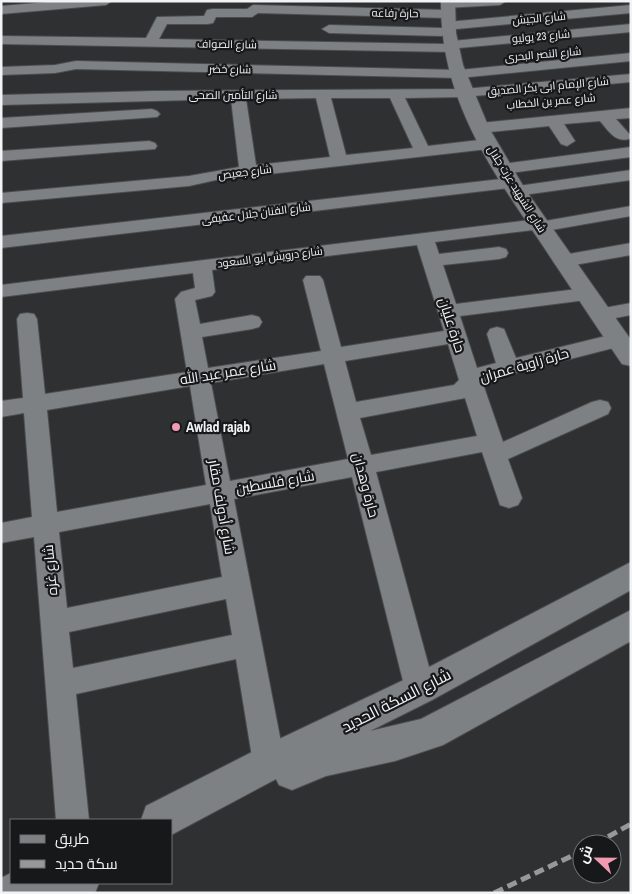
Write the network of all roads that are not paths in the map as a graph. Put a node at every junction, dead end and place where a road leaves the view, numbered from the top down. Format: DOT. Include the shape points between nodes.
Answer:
graph roads {
  1 [pos="500,1"];
  2 [pos="101,5"];
  3 [pos="332,6"];
  4 [pos="253,8"];
  5 [pos="24,9"];
  6 [pos="631,9"];
  7 [pos="1,10"];
  8 [pos="631,28"];
  9 [pos="329,29"];
  10 [pos="1,40"];
  11 [pos="151,42"];
  12 [pos="247,44"];
  13 [pos="328,46"];
  14 [pos="631,46"];
  15 [pos="457,51"];
  16 [pos="631,57"];
  17 [pos="1,71"];
  18 [pos="631,78"];
  19 [pos="238,94"];
  20 [pos="322,94"];
  21 [pos="396,94"];
  22 [pos="153,95"];
  23 [pos="1,100"];
  24 [pos="631,113"];
  25 [pos="604,116"];
  26 [pos="554,121"];
  27 [pos="151,122"];
  28 [pos="1,123"];
  29 [pos="63,127"];
  30 [pos="484,136"];
  31 [pos="623,136"];
  32 [pos="1,138"];
  33 [pos="567,141"];
  34 [pos="149,146"];
  35 [pos="60,152"];
  36 [pos="423,152"];
  37 [pos="631,152"];
  38 [pos="1,156"];
  39 [pos="339,161"];
  40 [pos="148,164"];
  41 [pos="248,172"];
  42 [pos="631,174"];
  43 [pos="510,181"];
  44 [pos="1,198"];
  45 [pos="631,211"];
  46 [pos="539,226"];
  47 [pos="424,238"];
  48 [pos="1,242"];
  49 [pos="631,249"];
  50 [pos="499,253"];
  51 [pos="431,261"];
  52 [pos="563,261"];
  53 [pos="202,265"];
  54 [pos="314,280"];
  55 [pos="1,291"];
  56 [pos="586,294"];
  57 [pos="631,309"];
  58 [pos="448,311"];
  59 [pos="600,315"];
  60 [pos="28,319"];
  61 [pos="252,322"];
  62 [pos="191,332"];
  63 [pos="497,334"];
  64 [pos="456,336"];
  65 [pos="618,340"];
  66 [pos="332,355"];
  67 [pos="631,358"];
  68 [pos="508,368"];
  69 [pos="199,377"];
  70 [pos="471,382"];
  71 [pos="35,403"];
  72 [pos="600,408"];
  73 [pos="1,409"];
  74 [pos="347,412"];
  75 [pos="493,449"];
  76 [pos="360,467"];
  77 [pos="220,492"];
  78 [pos="509,498"];
  79 [pos="46,525"];
  80 [pos="1,533"];
  81 [pos="631,575"];
  82 [pos="237,585"];
  83 [pos="55,623"];
  84 [pos="631,624"];
  85 [pos="248,644"];
  86 [pos="60,684"];
  87 [pos="420,689"];
  88 [pos="270,763"];
  89 [pos="72,819"];
  90 [pos="162,819"];
  91 [pos="172,834"];
  92 [pos="33,884"];
  93 [pos="77,884"];
  94 [pos="13,893"];
  95 [pos="59,893"];
  1 -- 15 [label="street"];
  2 -- 5 [label="street"];
  3 -- 4 [label="street, حارة رفاعه"];
  3 -- 9 [label="street"];
  3 -- 15 [label="street, حارة رفاعه"];
  4 -- 11 [label="street, حارة رفاعه" via="212,13 208,20 162,20"];
  4 -- 12 [label="street"];
  5 -- 7 [label="street"];
  6 -- 15 [label="street, شارع الجيش"];
  8 -- 15 [label="street, شارع 23 يوليو"];
  9 -- 13 [label="street"];
  9 -- 15 [label="street"];
  10 -- 11 [label="street, شارع الصواف" via="100,35"];
  11 -- 12 [label="street, شارع الصواف"];
  12 -- 13 [label="street, شارع الصواف"];
  13 -- 15 [label="street, شارع الصواف"];
  14 -- 15 [label="street, شارع النصر البحرى"];
  15 -- 16 [label="street"];
  15 -- 17 [label="street, شارع خضر" via="76,65"];
  15 -- 18 [label="street, شارع الإمام ابى بكر الصديق"];
  15 -- 21 [label="street, شارع التأمين الصحى"];
  15 -- 30 [label="street, شارع الشهيد عزت جلال"];
  19 -- 20 [label="street, شارع التأمين الصحى"];
  19 -- 22 [label="street, شارع التأمين الصحى"];
  19 -- 41 [label="street"];
  20 -- 21 [label="street, شارع التأمين الصحى"];
  20 -- 39 [label="street"];
  21 -- 36 [label="street"];
  22 -- 23 [label="street, شارع التأمين الصحى"];
  22 -- 27 [label="street"];
  24 -- 25 [label="street, شارع جعيص"];
  25 -- 26 [label="street, شارع جعيص"];
  25 -- 31 [label="street"];
  26 -- 30 [label="street, شارع جعيص"];
  26 -- 33 [label="street"];
  27 -- 29 [label="street"];
  27 -- 34 [label="street"];
  28 -- 29 [label="street"];
  29 -- 32 [label="street"];
  29 -- 35 [label="street"];
  30 -- 36 [label="street, شارع جعيص"];
  30 -- 43 [label="street, شارع الشهيد عزت جلال"];
  34 -- 35 [label="street"];
  34 -- 40 [label="street"];
  35 -- 38 [label="street"];
  36 -- 39 [label="street, شارع جعيص"];
  37 -- 43 [label="street"];
  39 -- 41 [label="street, شارع جعيص"];
  41 -- 44 [label="street, شارع جعيص" via="189,181"];
  42 -- 43 [label="street"];
  43 -- 46 [label="street, شارع الشهيد عزت جلال"];
  43 -- 48 [label="street, شارع الفنان جلال عفيفى"];
  45 -- 46 [label="street, شارع درويش ابو السعود"];
  46 -- 47 [label="street, شارع درويش ابو السعود"];
  46 -- 52 [label="street, شارع الشهيد عزت جلال"];
  47 -- 51 [label="street, حارة عليان"];
  47 -- 53 [label="street, شارع درويش ابو السعود"];
  49 -- 52 [label="street"];
  50 -- 51 [label="street"];
  51 -- 58 [label="street, حارة عليان"];
  52 -- 56 [label="street, شارع الشهيد عزت جلال"];
  53 -- 55 [label="street, شارع درويش ابو السعود"];
  53 -- 62 [label="street, شارع أدولف مقار" via="205,292 186,299"];
  54 -- 66 [label="street, حارة وهدان"];
  56 -- 58 [label="street"];
  56 -- 59 [label="street, شارع الشهيد عزت جلال"];
  57 -- 59 [label="street"];
  58 -- 64 [label="street, حارة عليان"];
  59 -- 65 [label="street, شارع الشهيد عزت جلال"];
  60 -- 71 [label="street, شارع غزه"];
  61 -- 62 [label="street"];
  62 -- 69 [label="street, شارع أدولف مقار"];
  63 -- 68 [label="street"];
  64 -- 66 [label="street, شارع عمر عبد الله"];
  64 -- 70 [label="street, حارة عليان"];
  65 -- 67 [label="street, شارع الشهيد عزت جلال"];
  65 -- 68 [label="street, حارة زاوية عمران"];
  66 -- 69 [label="street, شارع عمر عبد الله"];
  66 -- 74 [label="street, حارة وهدان"];
  68 -- 70 [label="street, حارة زاوية عمران" via="481,374"];
  69 -- 71 [label="street, شارع عمر عبد الله"];
  69 -- 77 [label="street, شارع أدولف مقار"];
  70 -- 74 [label="street, حارة زاوية عمران" via="461,391"];
  70 -- 75 [label="street, حارة عليان"];
  71 -- 73 [label="street, شارع عمر عبد الله"];
  71 -- 79 [label="street, شارع غزه"];
  72 -- 75 [label="street, شارع فلسطين"];
  74 -- 76 [label="street, حارة وهدان"];
  75 -- 76 [label="street, شارع فلسطين"];
  75 -- 78 [label="street, حارة عليان"];
  76 -- 77 [label="street, شارع فلسطين"];
  76 -- 87 [label="street, حارة وهدان"];
  77 -- 79 [label="street, شارع فلسطين"];
  77 -- 82 [label="street, شارع أدولف مقار"];
  79 -- 80 [label="street, شارع فلسطين"];
  79 -- 83 [label="street, شارع غزه"];
  81 -- 87 [label="street, شارع السكة الحديد"];
  82 -- 83 [label="street"];
  82 -- 85 [label="street, شارع أدولف مقار"];
  83 -- 86 [label="street, شارع غزه"];
  84 -- 91 [label="street" via="430,733 413,740 324,757"];
  85 -- 86 [label="street"];
  85 -- 88 [label="street, شارع أدولف مقار"];
  86 -- 89 [label="street, شارع غزه"];
  87 -- 88 [label="street, شارع السكة الحديد"];
  88 -- 90 [label="street, شارع السكة الحديد"];
  92 -- 94 [label="street"];
  93 -- 95 [label="street"];
}
